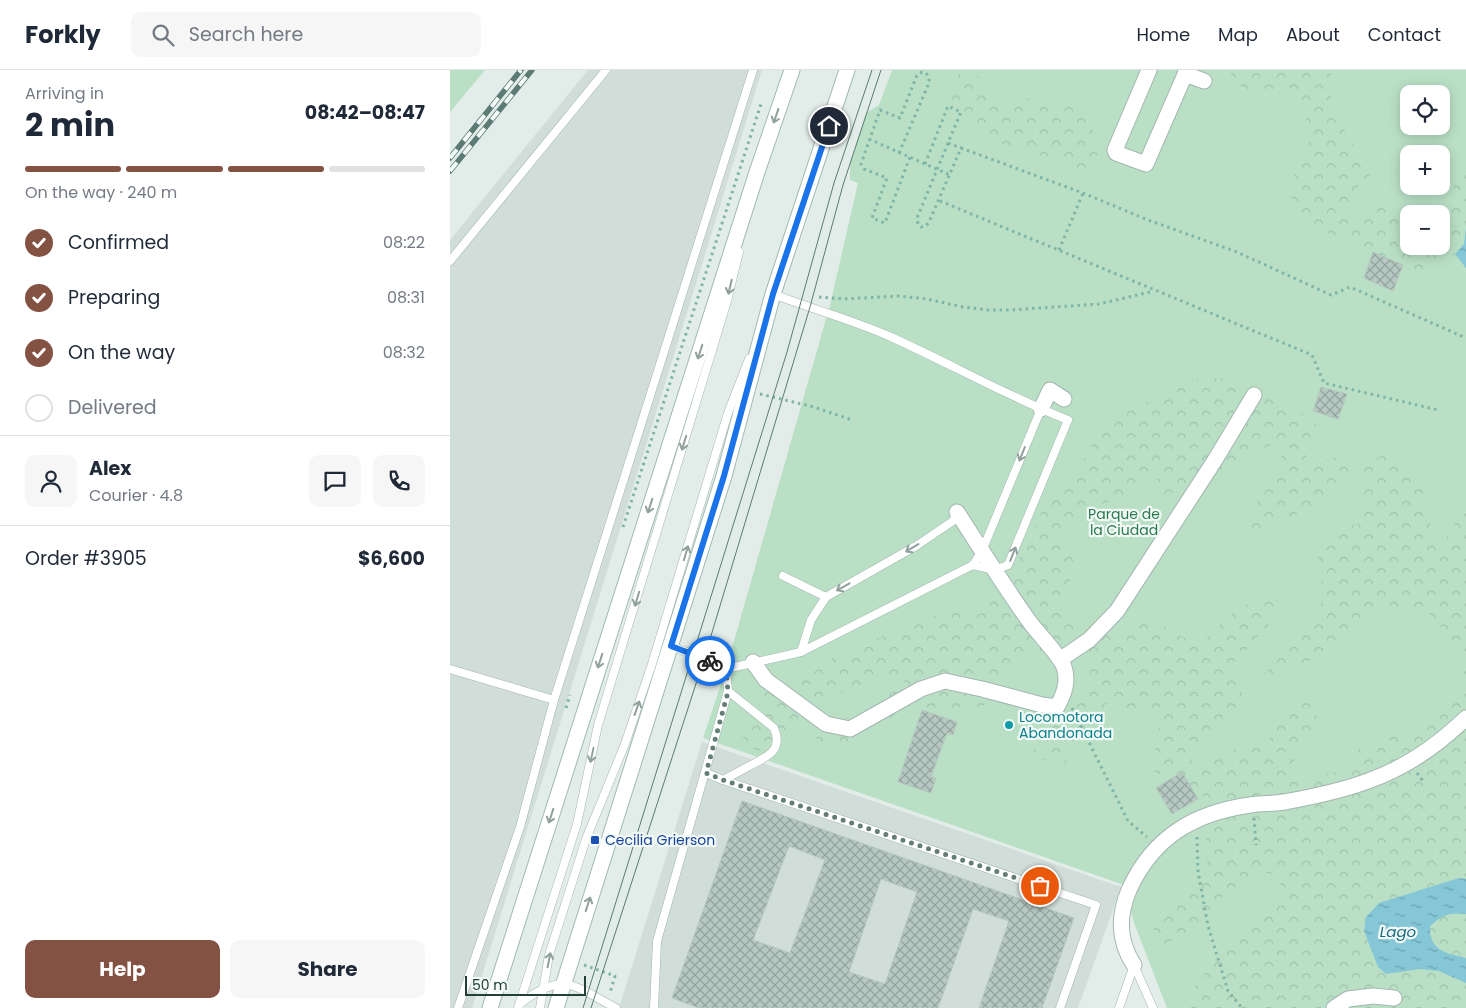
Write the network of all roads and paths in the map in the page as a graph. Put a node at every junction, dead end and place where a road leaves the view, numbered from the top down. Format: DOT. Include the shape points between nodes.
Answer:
graph roads {
  1 [pos="606,70"];
  2 [pos="753,70"];
  3 [pos="792,70"];
  4 [pos="847,70"];
  5 [pos="1149,70"];
  6 [pos="1186,72"];
  7 [pos="1204,80"];
  8 [pos="761,104"];
  9 [pos="869,139"];
  10 [pos="948,143"];
  11 [pos="962,148"];
  12 [pos="899,153"];
  13 [pos="910,157"];
  14 [pos="925,164"];
  15 [pos="937,169"];
  16 [pos="757,172"];
  17 [pos="950,175"];
  18 [pos="1084,193"];
  19 [pos="940,201"];
  20 [pos="1059,250"];
  21 [pos="450,261"];
  22 [pos="1156,290"];
  23 [pos="773,294"];
  24 [pos="788,300"];
  25 [pos="1466,338"];
  26 [pos="760,394"];
  27 [pos="1254,395"];
  28 [pos="1064,399"];
  29 [pos="1041,409"];
  30 [pos="1438,410"];
  31 [pos="852,420"];
  32 [pos="957,512"];
  33 [pos="620,534"];
  34 [pos="982,551"];
  35 [pos="973,566"];
  36 [pos="995,570"];
  37 [pos="782,576"];
  38 [pos="826,597"];
  39 [pos="671,646"];
  40 [pos="800,652"];
  41 [pos="1061,659"];
  42 [pos="753,662"];
  43 [pos="450,669"];
  44 [pos="726,669"];
  45 [pos="728,692"];
  46 [pos="1064,692"];
  47 [pos="570,693"];
  48 [pos="554,700"];
  49 [pos="564,712"];
  50 [pos="1466,718"];
  51 [pos="706,773"];
  52 [pos="723,780"];
  53 [pos="1252,805"];
  54 [pos="1196,819"];
  55 [pos="1256,845"];
  56 [pos="1158,846"];
  57 [pos="1134,965"];
  58 [pos="563,984"];
  59 [pos="544,987"];
  60 [pos="1394,998"];
  61 [pos="517,1007"];
  62 [pos="458,1008"];
  63 [pos="490,1008"];
  64 [pos="540,1008"];
  65 [pos="556,1008"];
  66 [pos="616,1008"];
  67 [pos="654,1008"];
  68 [pos="1060,1008"];
  69 [pos="1119,1008"];
  70 [pos="1154,1008"];
  71 [pos="1242,1008"];
  72 [pos="1334,1008"];
  1 -- 21 [label="lane"];
  2 -- 48 [label="lane"];
  3 -- 16 [label="main road, one-way"];
  4 -- 23 [label="main road"];
  5 -- 6 [label="main road" via="1115,150 1145,164"];
  6 -- 7 [label="main road"];
  8 -- 33 [label="path"];
  9 -- 12 [label="path"];
  9 -- 12 [label="path" via="880,110 900,118 917,75 926,73 929,83"];
  9 -- 13 [label="path" via="861,164 864,169 887,178 872,218 885,223"];
  10 -- 11 [label="path"];
  10 -- 14 [label="path" via="961,112 948,106"];
  10 -- 15 [label="path"];
  11 -- 17 [label="path"];
  11 -- 18 [label="path"];
  12 -- 13 [label="path"];
  13 -- 14 [label="path"];
  14 -- 15 [label="path"];
  15 -- 17 [label="path"];
  15 -- 19 [label="path" via="917,218 921,227 929,222"];
  16 -- 61 [label="lane, one-way" via="727,301 598,726 577,824"];
  16 -- 63 [label="main road, one-way"];
  17 -- 19 [label="path"];
  18 -- 20 [label="path"];
  18 -- 25 [label="path" via="1237,252 1331,295 1350,287"];
  19 -- 20 [label="path"];
  20 -- 22 [label="path"];
  22 -- 24 [label="path" via="1099,304 1010,310 963,307 900,296"];
  22 -- 30 [label="path" via="1312,355 1324,383"];
  23 -- 24 [label="lane"];
  23 -- 39 [label="main road" via="724,476"];
  59 -- 23 [label="lane, one-way" via="549,955 586,838 625,744 728,413"];
  24 -- 29 [label="lane" via="845,318 890,337"];
  26 -- 31 [label="path"];
  27 -- 41 [label="main road" via="1117,611 1089,640"];
  28 -- 29 [label="main road" via="1050,390"];
  29 -- 34 [label="lane, one-way"];
  36 -- 29 [label="lane, one-way" via="1008,565 1068,420"];
  32 -- 34 [label="main road"];
  32 -- 38 [label="lane, one-way" via="953,521 916,546"];
  34 -- 35 [label="lane"];
  34 -- 36 [label="main road"];
  35 -- 36 [label="lane"];
  35 -- 40 [label="lane"];
  36 -- 41 [label="main road" via="1030,623"];
  37 -- 38 [label="lane"];
  38 -- 40 [label="lane" via="811,620"];
  39 -- 44 [label="lane"];
  58 -- 39 [label="main road, one-way"];
  40 -- 42 [label="lane"];
  41 -- 46 [label="main road" via="1065,668"];
  42 -- 44 [label="lane"];
  42 -- 46 [label="main road" via="766,680 826,724 850,729 921,689 945,681 1057,707"];
  43 -- 48 [label="lane"];
  44 -- 45 [label="lane"];
  45 -- 51 [label="lane"];
  45 -- 52 [label="lane" via="774,728 777,736 770,756"];
  46 -- 56 [label="path" via="1128,821"];
  47 -- 49 [label="path"];
  48 -- 62 [label="lane" via="520,827"];
  50 -- 53 [label="main road" via="1420,756 1369,781 1318,796"];
  51 -- 52 [label="lane"];
  51 -- 67 [label="lane" via="657,941"];
  52 -- 68 [label="lane" via="1096,905"];
  53 -- 54 [label="main road"];
  53 -- 55 [label="path"];
  54 -- 56 [label="main road"];
  54 -- 71 [label="path" via="1198,871 1208,926 1228,992"];
  56 -- 57 [label="main road" via="1134,880 1122,912 1122,938"];
  57 -- 69 [label="lane"];
  57 -- 70 [label="lane"];
  58 -- 59 [label="lane"];
  58 -- 65 [label="main road"];
  58 -- 66 [label="lane" via="588,992"];
  59 -- 61 [label="lane"];
  59 -- 64 [label="lane"];
  60 -- 72 [label="main road" via="1373,996 1348,1000"];
}
